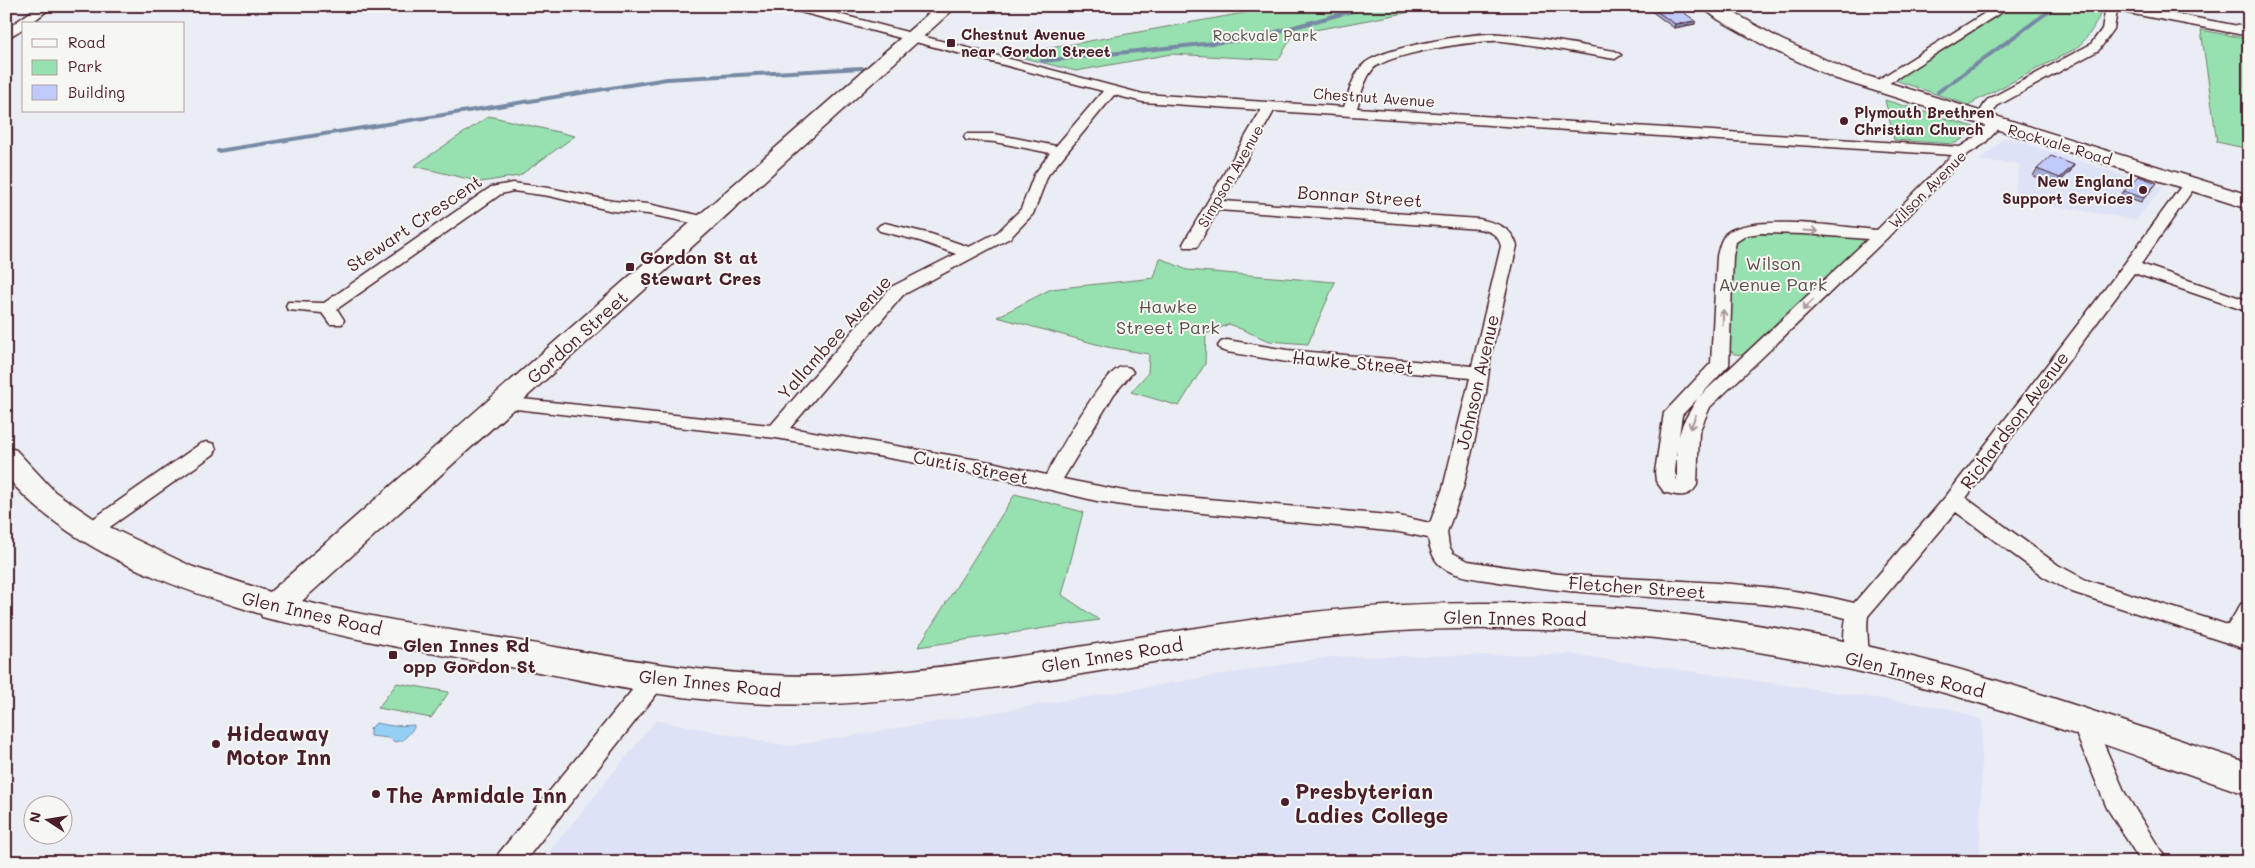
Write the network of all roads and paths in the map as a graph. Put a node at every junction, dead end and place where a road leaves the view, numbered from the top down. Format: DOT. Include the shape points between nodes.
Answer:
graph roads {
  1 [pos="47,6"];
  2 [pos="793,6"];
  3 [pos="948,6"];
  4 [pos="1709,6"];
  5 [pos="2005,6"];
  6 [pos="2112,6"];
  7 [pos="25,22"];
  8 [pos="22,24"];
  9 [pos="2249,32"];
  10 [pos="6,36"];
  11 [pos="914,38"];
  12 [pos="1615,55"];
  13 [pos="1875,86"];
  14 [pos="1111,90"];
  15 [pos="1269,107"];
  16 [pos="1349,112"];
  17 [pos="1988,122"];
  18 [pos="971,137"];
  19 [pos="1059,151"];
  20 [pos="1963,151"];
  21 [pos="2190,184"];
  22 [pos="2249,202"];
  23 [pos="1214,205"];
  24 [pos="706,221"];
  25 [pos="885,228"];
  26 [pos="1502,231"];
  27 [pos="1881,235"];
  28 [pos="1191,244"];
  29 [pos="970,253"];
  30 [pos="2131,266"];
  31 [pos="294,306"];
  32 [pos="2249,307"];
  33 [pos="1227,346"];
  34 [pos="1728,369"];
  35 [pos="1124,372"];
  36 [pos="1479,374"];
  37 [pos="1696,399"];
  38 [pos="503,403"];
  39 [pos="776,432"];
  40 [pos="1668,439"];
  41 [pos="1688,443"];
  42 [pos="207,449"];
  43 [pos="6,457"];
  44 [pos="1051,482"];
  45 [pos="1954,500"];
  46 [pos="90,531"];
  47 [pos="1437,532"];
  48 [pos="273,608"];
  49 [pos="2249,610"];
  50 [pos="1858,613"];
  51 [pos="2241,638"];
  52 [pos="1857,659"];
  53 [pos="655,679"];
  54 [pos="2084,724"];
  55 [pos="2249,779"];
  56 [pos="508,862"];
  57 [pos="2155,862"];
  1 -- 7 [label="street"];
  2 -- 11 [label="street, Chestnut Avenue"];
  3 -- 11 [label="main road, Gordon Street"];
  4 -- 13 [label="main road, Rockvale Road" via="1757,36 1808,61"];
  5 -- 13 [label="street"];
  6 -- 9 [label="street"];
  6 -- 17 [label="street, Wilson Avenue" via="2108,29 2095,47 1992,103"];
  8 -- 10 [label="street"];
  11 -- 14 [label="street, Chestnut Avenue"];
  11 -- 24 [label="main road, Gordon Street"];
  12 -- 16 [label="street" via="1500,37 1410,50 1385,56 1369,66 1358,84"];
  13 -- 17 [label="main road, Rockvale Road"];
  14 -- 15 [label="street, Chestnut Avenue" via="1143,98"];
  14 -- 19 [label="street, Yallambee Avenue"];
  15 -- 16 [label="street, Chestnut Avenue"];
  15 -- 23 [label="street, Simpson Avenue"];
  16 -- 20 [label="street, Chestnut Avenue"];
  17 -- 20 [label="street, Wilson Avenue" via="1979,141"];
  17 -- 21 [label="main road, Rockvale Road"];
  18 -- 19 [label="street" via="995,138"];
  19 -- 29 [label="street, Yallambee Avenue" via="1041,176 1028,211 1018,223 1004,235"];
  20 -- 27 [label="street, Wilson Avenue"];
  21 -- 22 [label="main road, Rockvale Road"];
  21 -- 30 [label="street, Richardson Avenue"];
  23 -- 26 [label="street, Bonnar Street" via="1479,224"];
  23 -- 28 [label="street, Simpson Avenue"];
  24 -- 31 [label="street, Stewart Crescent" via="549,192 513,187 496,190 331,314"];
  24 -- 38 [label="main road, Gordon Street"];
  25 -- 29 [label="street" via="925,236"];
  26 -- 36 [label="street, Johnson Avenue" via="1509,246"];
  27 -- 34 [label="street, Wilson Avenue, one-way"];
  34 -- 27 [label="street, Wilson Avenue, one-way" via="1725,256 1734,235 1762,228"];
  29 -- 39 [label="street, Yallambee Avenue" via="897,291"];
  30 -- 32 [label="street"];
  30 -- 45 [label="street, Richardson Avenue"];
  33 -- 36 [label="street, Hawke Street" via="1287,356"];
  34 -- 37 [label="street, Wilson Avenue"];
  35 -- 44 [label="street" via="1107,390"];
  36 -- 47 [label="street, Johnson Avenue" via="1455,479"];
  37 -- 40 [label="street, Wilson Avenue" via="1673,412"];
  37 -- 41 [label="street, Wilson Avenue, one-way"];
  38 -- 39 [label="street, Curtis Street"];
  38 -- 48 [label="main road, Gordon Street"];
  39 -- 44 [label="street, Curtis Street"];
  40 -- 41 [label="street"];
  40 -- 41 [label="street, Wilson Avenue" via="1666,481 1671,487 1687,485"];
  42 -- 46 [label="street"];
  43 -- 46 [label="main road, Glen Innes Road" via="46,501"];
  44 -- 47 [label="street, Curtis Street" via="1129,499 1399,524"];
  45 -- 50 [label="street, Richardson Avenue"];
  45 -- 51 [label="street" via="2051,571 2079,586"];
  46 -- 48 [label="main road, Glen Innes Road" via="164,569"];
  47 -- 50 [label="street, Fletcher Street" via="1439,546 1446,559 1479,571 1567,583 1759,595 1825,604"];
  48 -- 53 [label="main road, Glen Innes Road"];
  49 -- 51 [label="street"];
  50 -- 52 [label="street" via="1855,627"];
  52 -- 53 [label="main road, Glen Innes Road" via="1773,642 1643,624 1514,616 1428,616 1282,628 936,681 859,689 793,691"];
  52 -- 54 [label="main road, Glen Innes Road" via="1992,693"];
  53 -- 56 [label="street"];
  54 -- 55 [label="main road, Glen Innes Road"];
  54 -- 57 [label="street" via="2116,800"];
}
